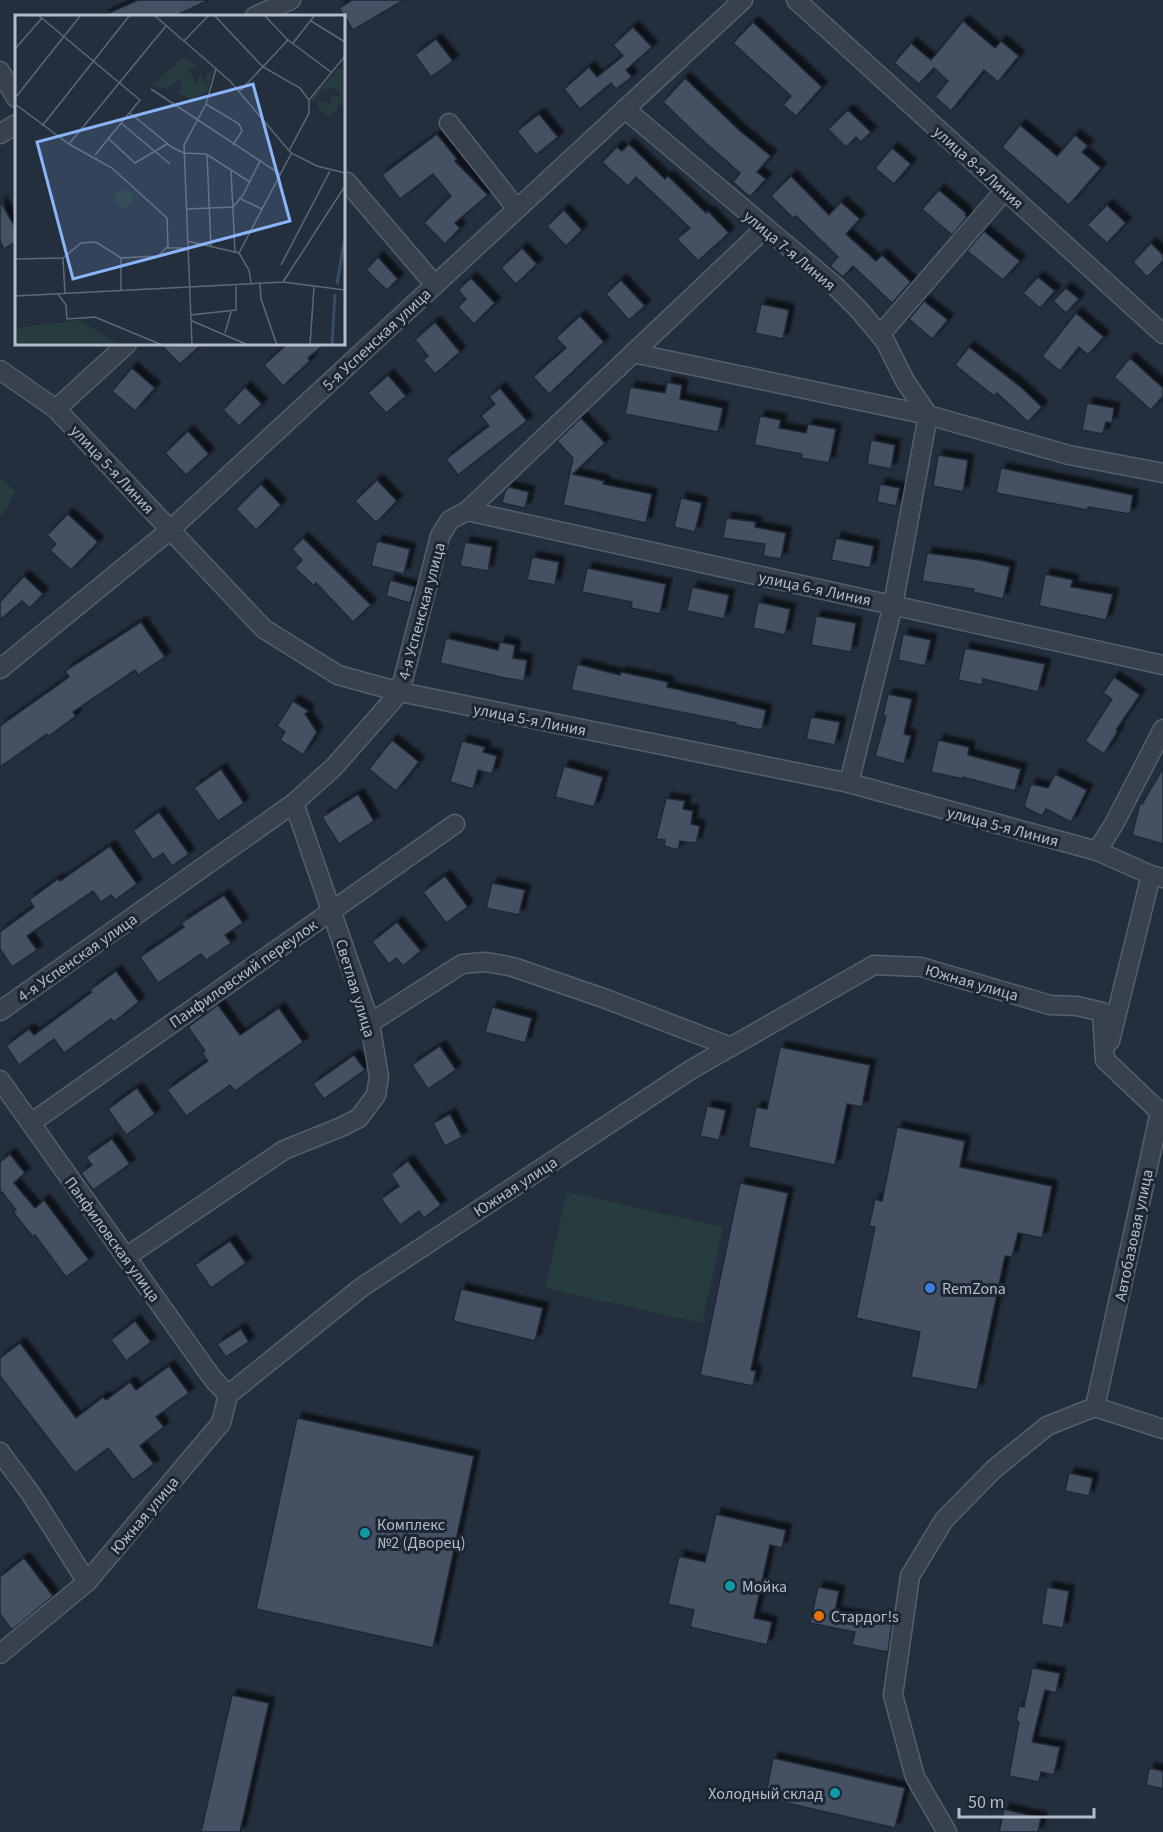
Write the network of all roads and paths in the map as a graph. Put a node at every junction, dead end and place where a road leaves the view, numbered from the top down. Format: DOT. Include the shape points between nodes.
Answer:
graph roads {
  1 [pos="291,0"];
  2 [pos="743,0"];
  3 [pos="796,0"];
  4 [pos="257,15"];
  5 [pos="0,71"];
  6 [pos="15,96"];
  7 [pos="625,110"];
  8 [pos="449,123"];
  9 [pos="15,125"];
  10 [pos="0,134"];
  11 [pos="345,183"];
  12 [pos="1005,190"];
  13 [pos="517,209"];
  14 [pos="765,228"];
  15 [pos="435,285"];
  16 [pos="880,334"];
  17 [pos="1163,334"];
  18 [pos="126,345"];
  19 [pos="633,353"];
  20 [pos="0,370"];
  21 [pos="56,410"];
  22 [pos="928,415"];
  23 [pos="1163,473"];
  24 [pos="467,511"];
  25 [pos="170,530"];
  26 [pos="893,605"];
  27 [pos="1163,665"];
  28 [pos="0,669"];
  29 [pos="400,692"];
  30 [pos="1163,729"];
  31 [pos="849,783"];
  32 [pos="294,803"];
  33 [pos="455,824"];
  34 [pos="1097,851"];
  35 [pos="1157,877"];
  36 [pos="332,910"];
  37 [pos="0,1011"];
  38 [pos="370,1023"];
  39 [pos="731,1047"];
  40 [pos="1105,1060"];
  41 [pos="0,1080"];
  42 [pos="31,1124"];
  43 [pos="126,1257"];
  44 [pos="228,1395"];
  45 [pos="1095,1407"];
  46 [pos="1163,1429"];
  47 [pos="0,1452"];
  48 [pos="87,1582"];
  49 [pos="0,1654"];
  50 [pos="948,1832"];
  1 -- 4 [label="street"];
  2 -- 7 [label="street, 5-я Успенская улица"];
  3 -- 12 [label="street, улица 8-я Линия"];
  5 -- 6 [label="street"];
  7 -- 13 [label="street, 5-я Успенская улица"];
  7 -- 14 [label="street, улица 7-я Линия"];
  8 -- 13 [label="street"];
  9 -- 10 [label="street"];
  11 -- 15 [label="street"];
  12 -- 16 [label="street"];
  12 -- 17 [label="street, улица 8-я Линия"];
  13 -- 15 [label="street, 5-я Успенская улица"];
  14 -- 16 [label="street, улица 7-я Линия" via="834,285"];
  14 -- 19 [label="street, 4-я Успенская улица"];
  15 -- 25 [label="street, 5-я Успенская улица"];
  16 -- 22 [label="street, улица 7-я Линия"];
  18 -- 21 [label="street"];
  19 -- 22 [label="street"];
  19 -- 24 [label="street, 4-я Успенская улица"];
  20 -- 21 [label="street, улица 5-я Линия"];
  21 -- 25 [label="street, улица 5-я Линия"];
  22 -- 23 [label="street" via="1069,455"];
  22 -- 26 [label="street"];
  24 -- 26 [label="street, улица 6-я Линия"];
  24 -- 29 [label="street, 4-я Успенская улица" via="450,520 440,536"];
  25 -- 28 [label="street, 5-я Успенская улица"];
  25 -- 29 [label="street, улица 5-я Линия" via="264,629 338,675"];
  26 -- 27 [label="street, улица 6-я Линия"];
  26 -- 31 [label="street"];
  29 -- 31 [label="street, улица 5-я Линия"];
  29 -- 32 [label="street, 4-я Успенская улица" via="334,767"];
  30 -- 34 [label="street"];
  31 -- 34 [label="street, улица 5-я Линия"];
  32 -- 36 [label="street, Светлая улица"];
  32 -- 37 [label="street, 4-я Успенская улица"];
  33 -- 36 [label="street, Панфиловский переулок"];
  34 -- 35 [label="street, улица 5-я Линия"];
  35 -- 40 [label="street"];
  36 -- 38 [label="street, Светлая улица"];
  36 -- 42 [label="street, Панфиловский переулок"];
  38 -- 39 [label="street" via="462,964 486,962 606,999"];
  38 -- 43 [label="street, Светлая улица" via="379,1077 376,1095 359,1118 284,1150"];
  39 -- 40 [label="street, Южная улица" via="874,965 921,967 1050,1005 1102,1012"];
  39 -- 44 [label="street, Южная улица" via="362,1287"];
  40 -- 45 [label="street, Автобазовая улица" via="1160,1112"];
  41 -- 42 [label="street, Панфиловская улица"];
  42 -- 43 [label="street, Панфиловская улица"];
  43 -- 44 [label="street, Панфиловская улица"];
  44 -- 48 [label="street, Южная улица" via="221,1423"];
  45 -- 46 [label="street"];
  45 -- 50 [label="street" via="1047,1426 993,1470 944,1520 910,1576 893,1695 915,1777"];
  47 -- 48 [label="street"];
  48 -- 49 [label="street, Южная улица"];
}
